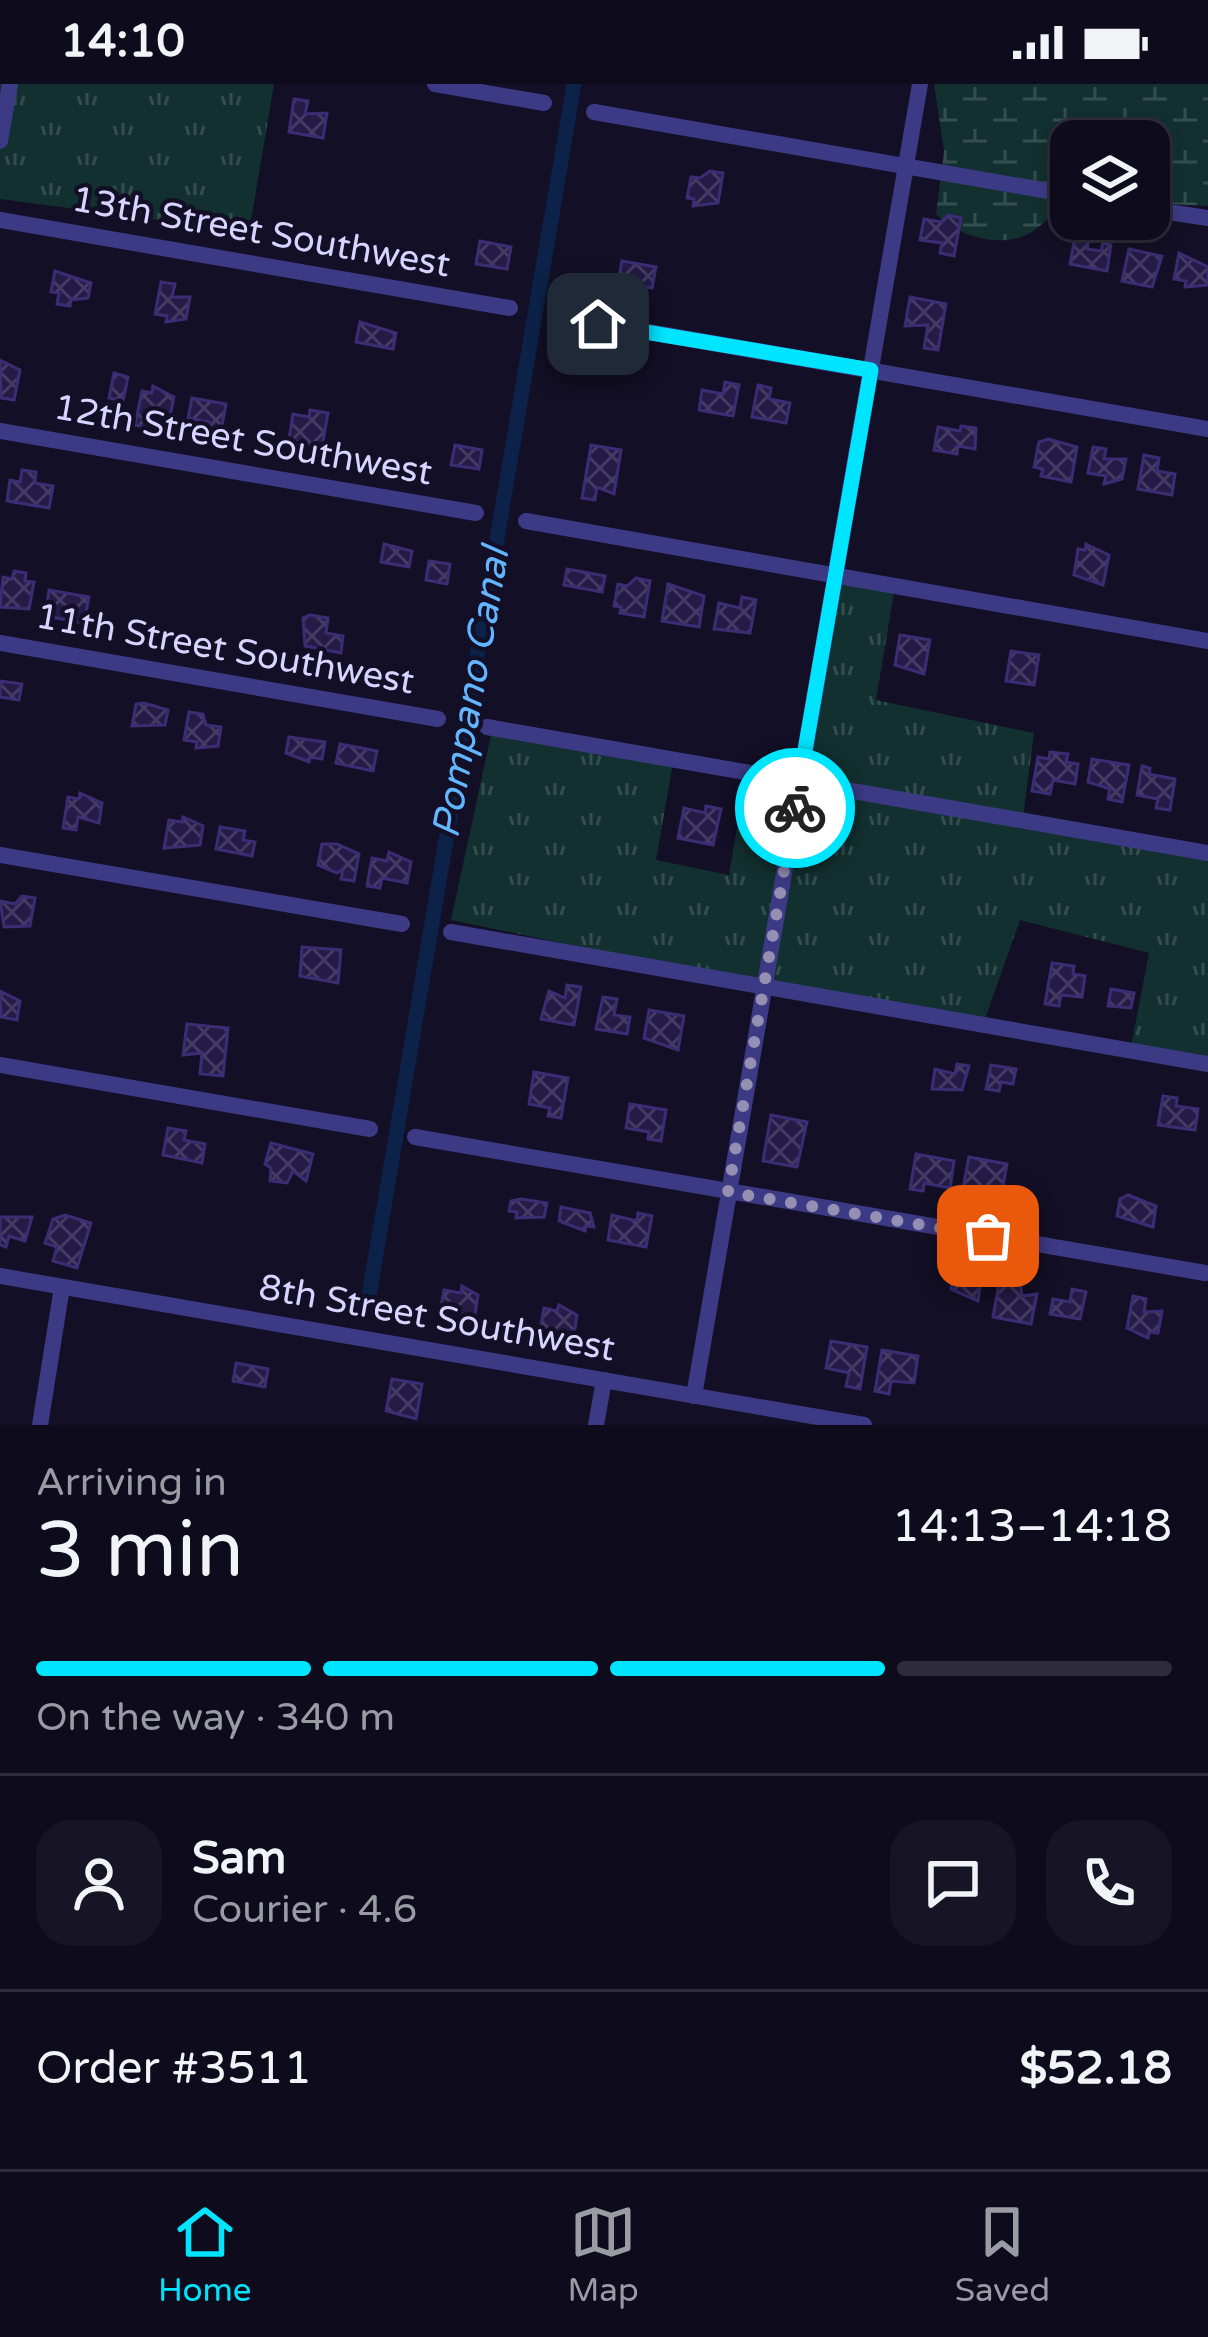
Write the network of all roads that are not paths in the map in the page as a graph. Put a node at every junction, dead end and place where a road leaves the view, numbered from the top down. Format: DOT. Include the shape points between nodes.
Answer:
graph roads {
  1 [pos="10,84"];
  2 [pos="435,84"];
  3 [pos="920,84"];
  4 [pos="544,103"];
  5 [pos="594,112"];
  6 [pos="0,140"];
  7 [pos="906,166"];
  8 [pos="1050,191"];
  9 [pos="1170,212"];
  10 [pos="1208,218"];
  11 [pos="0,220"];
  12 [pos="510,308"];
  13 [pos="562,317"];
  14 [pos="871,370"];
  15 [pos="1208,429"];
  16 [pos="0,431"];
  17 [pos="476,513"];
  18 [pos="526,521"];
  19 [pos="835,576"];
  20 [pos="1208,640"];
  21 [pos="0,644"];
  22 [pos="438,719"];
  23 [pos="487,727"];
  24 [pos="799,782"];
  25 [pos="1208,853"];
  26 [pos="0,855"];
  27 [pos="402,924"];
  28 [pos="452,932"];
  29 [pos="765,986"];
  30 [pos="1208,1064"];
  31 [pos="0,1065"];
  32 [pos="370,1130"];
  33 [pos="415,1137"];
  34 [pos="728,1192"];
  35 [pos="1205,1274"];
  36 [pos="0,1276"];
  37 [pos="62,1287"];
  38 [pos="604,1381"];
  39 [pos="694,1396"];
  40 [pos="40,1425"];
  41 [pos="596,1425"];
  42 [pos="864,1425"];
  1 -- 6 [label="street"];
  2 -- 4 [label="street"];
  3 -- 7 [label="street"];
  5 -- 7 [label="street"];
  7 -- 8 [label="street"];
  7 -- 14 [label="street"];
  9 -- 10 [label="street"];
  11 -- 12 [label="street, 13th Street Southwest"];
  13 -- 14 [label="street"];
  14 -- 15 [label="street"];
  14 -- 19 [label="street"];
  16 -- 17 [label="street, 12th Street Southwest"];
  18 -- 19 [label="street"];
  19 -- 20 [label="street"];
  19 -- 24 [label="street"];
  21 -- 22 [label="street, 11th Street Southwest"];
  23 -- 24 [label="street"];
  24 -- 25 [label="street"];
  24 -- 29 [label="street"];
  26 -- 27 [label="street"];
  28 -- 29 [label="street"];
  29 -- 30 [label="street"];
  29 -- 34 [label="street"];
  31 -- 32 [label="street"];
  33 -- 34 [label="street"];
  34 -- 35 [label="street"];
  34 -- 39 [label="street"];
  36 -- 37 [label="street, 8th Street Southwest"];
  37 -- 38 [label="street, 8th Street Southwest"];
  37 -- 40 [label="street"];
  38 -- 39 [label="street, 8th Street Southwest"];
  38 -- 41 [label="street"];
  39 -- 42 [label="street, 8th Street Southwest"];
}
